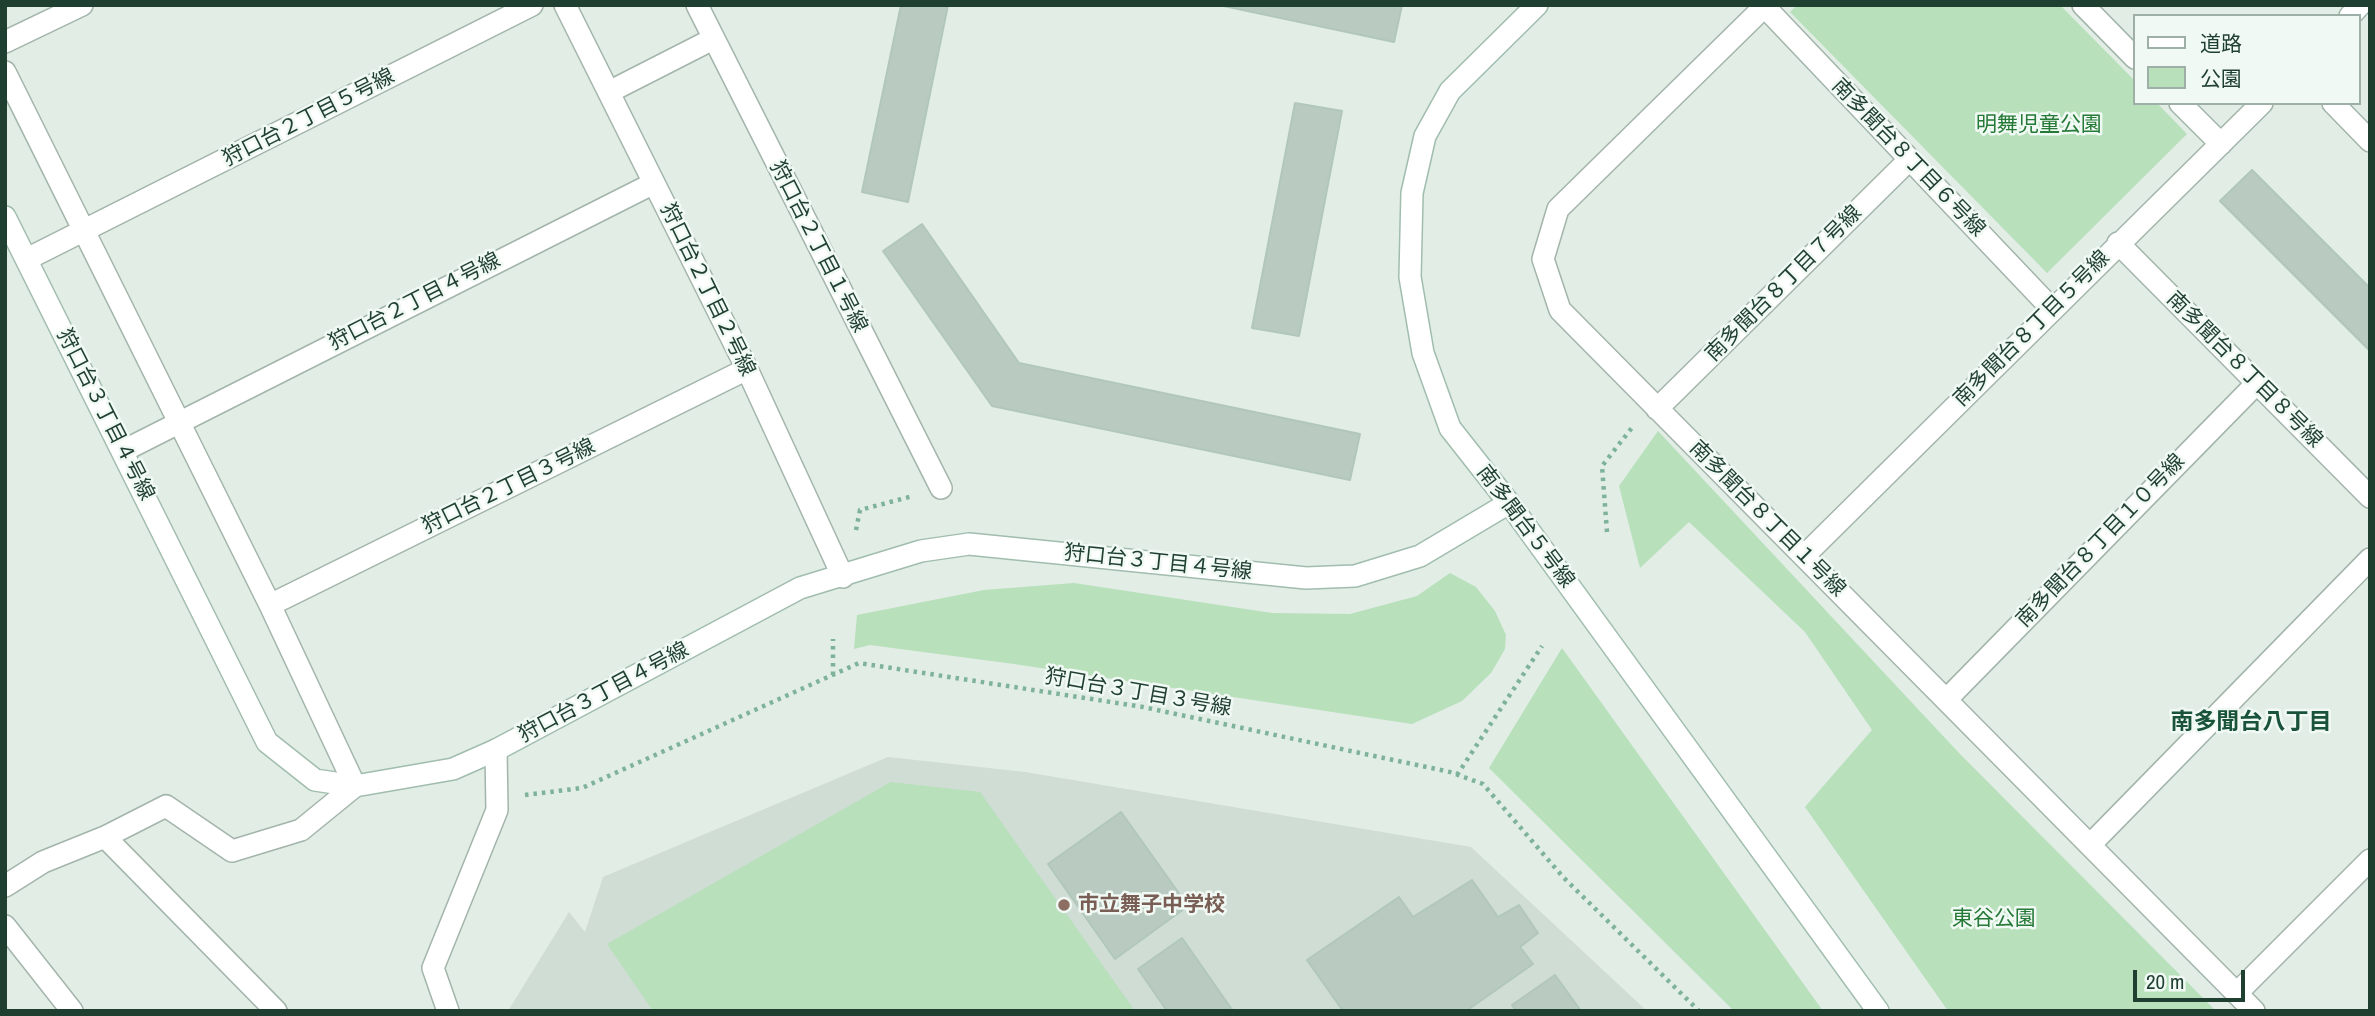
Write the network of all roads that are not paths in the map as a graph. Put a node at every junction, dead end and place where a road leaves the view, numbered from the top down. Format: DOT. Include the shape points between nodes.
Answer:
graph roads {
  1 [pos="82,5"];
  2 [pos="532,5"];
  3 [pos="565,5"];
  4 [pos="697,5"];
  5 [pos="1537,5"];
  6 [pos="2083,5"];
  7 [pos="1765,6"];
  8 [pos="713,39"];
  9 [pos="5,42"];
  10 [pos="2134,57"];
  11 [pos="5,72"];
  12 [pos="609,92"];
  13 [pos="2182,105"];
  14 [pos="2260,105"];
  15 [pos="2335,105"];
  16 [pos="2370,141"];
  17 [pos="2221,144"];
  18 [pos="1910,159"];
  19 [pos="654,183"];
  20 [pos="5,217"];
  21 [pos="86,230"];
  22 [pos="2118,243"];
  23 [pos="27,258"];
  24 [pos="2052,309"];
  25 [pos="747,369"];
  26 [pos="2257,383"];
  27 [pos="1654,405"];
  28 [pos="177,422"];
  29 [pos="123,451"];
  30 [pos="941,488"];
  31 [pos="2370,497"];
  32 [pos="1509,503"];
  33 [pos="1804,556"];
  34 [pos="2370,559"];
  35 [pos="843,578"];
  36 [pos="270,605"];
  37 [pos="1946,700"];
  38 [pos="496,750"];
  39 [pos="355,786"];
  40 [pos="105,836"];
  41 [pos="2091,845"];
  42 [pos="2370,860"];
  43 [pos="5,886"];
  44 [pos="5,926"];
  45 [pos="2237,993"];
  46 [pos="72,1011"];
  47 [pos="276,1011"];
  48 [pos="448,1011"];
  49 [pos="1878,1011"];
  50 [pos="2254,1011"];
  1 -- 9 [label="street"];
  2 -- 21 [label="street, 狩口台２丁目５号線"];
  3 -- 12 [label="street, 狩口台２丁目２号線"];
  4 -- 8 [label="street, 狩口台２丁目１号線"];
  5 -- 32 [label="street, 南多聞台５号線" via="1450,91 1424,135 1412,193 1410,277 1423,353 1450,428"];
  6 -- 10 [label="street"];
  7 -- 18 [label="street, 南多聞台８丁目６号線"];
  7 -- 27 [label="street, 南多聞台８丁目１号線" via="1558,209 1544,259 1560,310"];
  8 -- 12 [label="street"];
  8 -- 30 [label="street, 狩口台２丁目１号線"];
  11 -- 21 [label="street"];
  12 -- 19 [label="street, 狩口台２丁目２号線"];
  13 -- 17 [label="street"];
  14 -- 17 [label="street, 南多聞台８丁目５号線"];
  15 -- 16 [label="street"];
  17 -- 22 [label="street, 南多聞台８丁目５号線"];
  18 -- 24 [label="street, 南多聞台８丁目６号線"];
  18 -- 27 [label="street, 南多聞台８丁目７号線"];
  19 -- 25 [label="street, 狩口台２丁目２号線"];
  19 -- 28 [label="street, 狩口台２丁目４号線"];
  20 -- 23 [label="street, 狩口台３丁目４号線"];
  21 -- 23 [label="street, 狩口台２丁目５号線"];
  21 -- 28 [label="street"];
  22 -- 24 [label="street, 南多聞台８丁目５号線"];
  22 -- 26 [label="street, 南多聞台８丁目８号線"];
  23 -- 29 [label="street, 狩口台３丁目４号線"];
  24 -- 33 [label="street, 南多聞台８丁目５号線"];
  25 -- 35 [label="street, 狩口台２丁目２号線"];
  25 -- 36 [label="street, 狩口台２丁目３号線"];
  26 -- 31 [label="street, 南多聞台８丁目８号線"];
  26 -- 37 [label="street, 南多聞台８丁目１０号線"];
  27 -- 33 [label="street, 南多聞台８丁目１号線"];
  28 -- 29 [label="street, 狩口台２丁目４号線"];
  28 -- 36 [label="street"];
  29 -- 39 [label="street, 狩口台３丁目４号線" via="267,742 315,780"];
  32 -- 35 [label="street, 狩口台３丁目４号線" via="1420,556 1355,576 1306,578 969,544 921,551"];
  32 -- 49 [label="street, 南多聞台５号線"];
  33 -- 37 [label="street, 南多聞台８丁目１号線"];
  34 -- 41 [label="street"];
  35 -- 38 [label="street, 狩口台３丁目４号線" via="800,588"];
  36 -- 39 [label="street"];
  37 -- 41 [label="street, 南多聞台８丁目１号線"];
  38 -- 39 [label="street, 狩口台３丁目４号線" via="453,769"];
  38 -- 48 [label="street" via="497,810 433,968"];
  39 -- 40 [label="street" via="301,830 232,851 166,806"];
  40 -- 43 [label="street" via="43,862"];
  40 -- 47 [label="street"];
  41 -- 45 [label="street, 南多聞台８丁目１号線"];
  42 -- 45 [label="street"];
  44 -- 46 [label="street"];
  45 -- 50 [label="street, 南多聞台８丁目１号線"];
}
